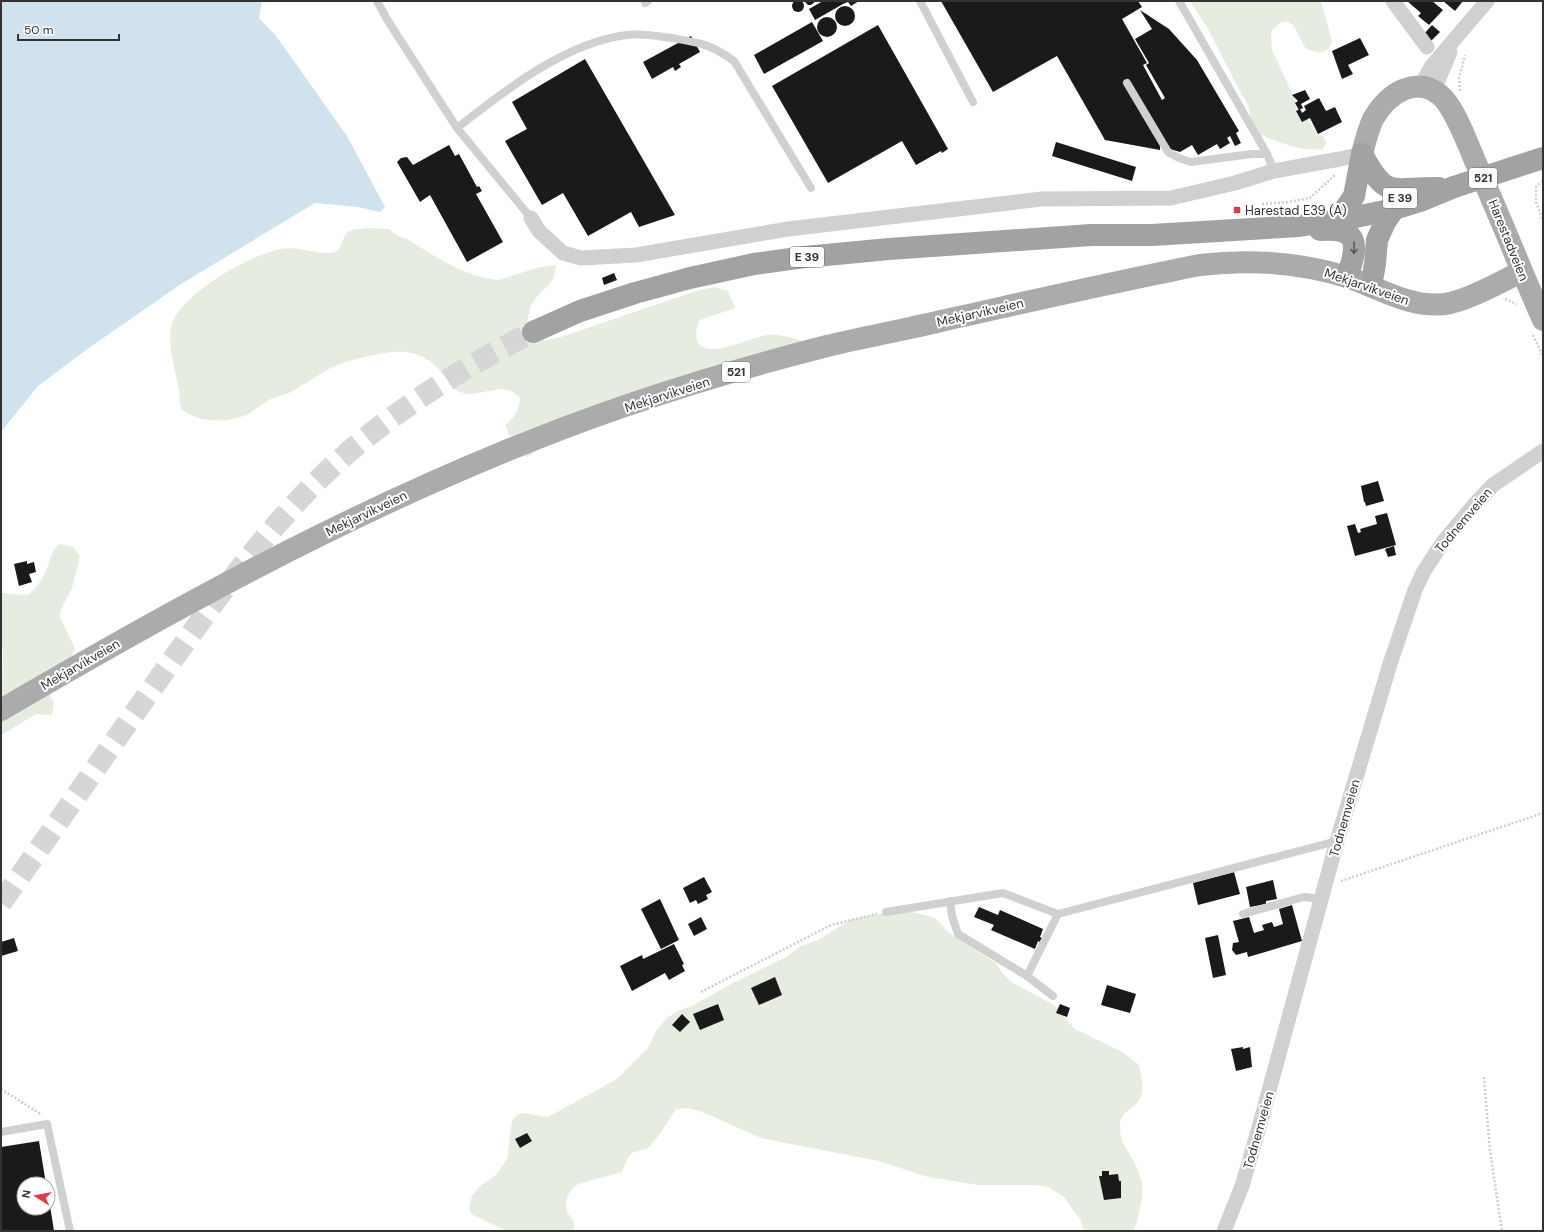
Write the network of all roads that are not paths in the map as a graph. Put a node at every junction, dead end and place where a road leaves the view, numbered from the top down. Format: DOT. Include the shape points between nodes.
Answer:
graph roads {
  1 [pos="377,1"];
  2 [pos="920,1"];
  3 [pos="1179,1"];
  4 [pos="1393,1"];
  5 [pos="1487,1"];
  6 [pos="1427,47"];
  7 [pos="1127,83"];
  8 [pos="1427,88"];
  9 [pos="973,102"];
  10 [pos="457,128"];
  11 [pos="1267,154"];
  12 [pos="1362,154"];
  13 [pos="1543,158"];
  14 [pos="1274,171"];
  15 [pos="1447,187"];
  16 [pos="811,188"];
  17 [pos="1394,209"];
  18 [pos="1348,213"];
  19 [pos="531,218"];
  20 [pos="1300,226"];
  21 [pos="1091,235"];
  22 [pos="1521,272"];
  23 [pos="1347,277"];
  24 [pos="1371,286"];
  25 [pos="1537,326"];
  26 [pos="533,332"];
  27 [pos="1543,452"];
  28 [pos="1,710"];
  29 [pos="1337,840"];
  30 [pos="950,901"];
  31 [pos="1320,902"];
  32 [pos="886,912"];
  33 [pos="1058,914"];
  34 [pos="1243,914"];
  35 [pos="1027,976"];
  36 [pos="1053,996"];
  37 [pos="1,1132"];
  38 [pos="70,1231"];
  39 [pos="1224,1231"];
  1 -- 10 [label="lane"];
  2 -- 9 [label="lane"];
  3 -- 11 [label="lane"];
  4 -- 6 [label="street"];
  5 -- 8 [label="street" via="1455,40"];
  7 -- 11 [label="lane" via="1168,152 1179,158 1191,162"];
  8 -- 12 [label="main road" via="1405,88 1384,103 1373,121"];
  8 -- 22 [label="main road, Harestadveien / 521" via="1444,100 1452,110 1492,198"];
  10 -- 16 [label="lane" via="503,91 577,48 627,35 649,34 705,43 734,60"];
  10 -- 19 [label="lane"];
  11 -- 14 [label="lane"];
  12 -- 14 [label="street"];
  12 -- 15 [label="highway, E 39" via="1375,177 1391,189"];
  12 -- 18 [label="highway"];
  13 -- 15 [label="highway, E 39, bridge"];
  14 -- 19 [label="street" via="1171,198 1034,200 788,229 636,255 581,258 563,253 539,231"];
  15 -- 17 [label="highway, E 39" via="1420,201"];
  15 -- 18 [label="highway, E 39"];
  17 -- 18 [label="highway, E 39"];
  17 -- 24 [label="highway, E 39" via="1377,240"];
  18 -- 20 [label="highway, E 39"];
  18 -- 21 [label="highway, E 39" via="1149,224"];
  20 -- 21 [label="highway, E 39" via="1152,235"];
  20 -- 23 [label="highway, E 39, one-way" via="1348,233 1355,247"];
  21 -- 26 [label="highway, E 39" via="889,249 754,264 635,293 580,311"];
  22 -- 24 [label="main road, Mekjarvikveien / 521" via="1446,304 1410,302"];
  22 -- 25 [label="main road, Harestadveien / 521"];
  23 -- 24 [label="main road, Mekjarvikveien / 521"];
  23 -- 28 [label="main road, Mekjarvikveien / 521" via="1291,264 1262,261 1230,261 1200,265 829,346 693,385 502,452 383,504 253,569 102,651"];
  27 -- 29 [label="street, Todnemveien" via="1492,485 1443,542 1424,571 1390,664"];
  29 -- 31 [label="street, Todnemveien"];
  29 -- 33 [label="lane"];
  30 -- 32 [label="lane"];
  30 -- 33 [label="lane" via="1003,893"];
  30 -- 35 [label="lane" via="958,934"];
  31 -- 34 [label="lane" via="1304,897"];
  31 -- 39 [label="street, Todnemveien" via="1242,1186"];
  33 -- 35 [label="lane"];
  35 -- 36 [label="lane"];
  37 -- 38 [label="lane" via="47,1124"];
}
